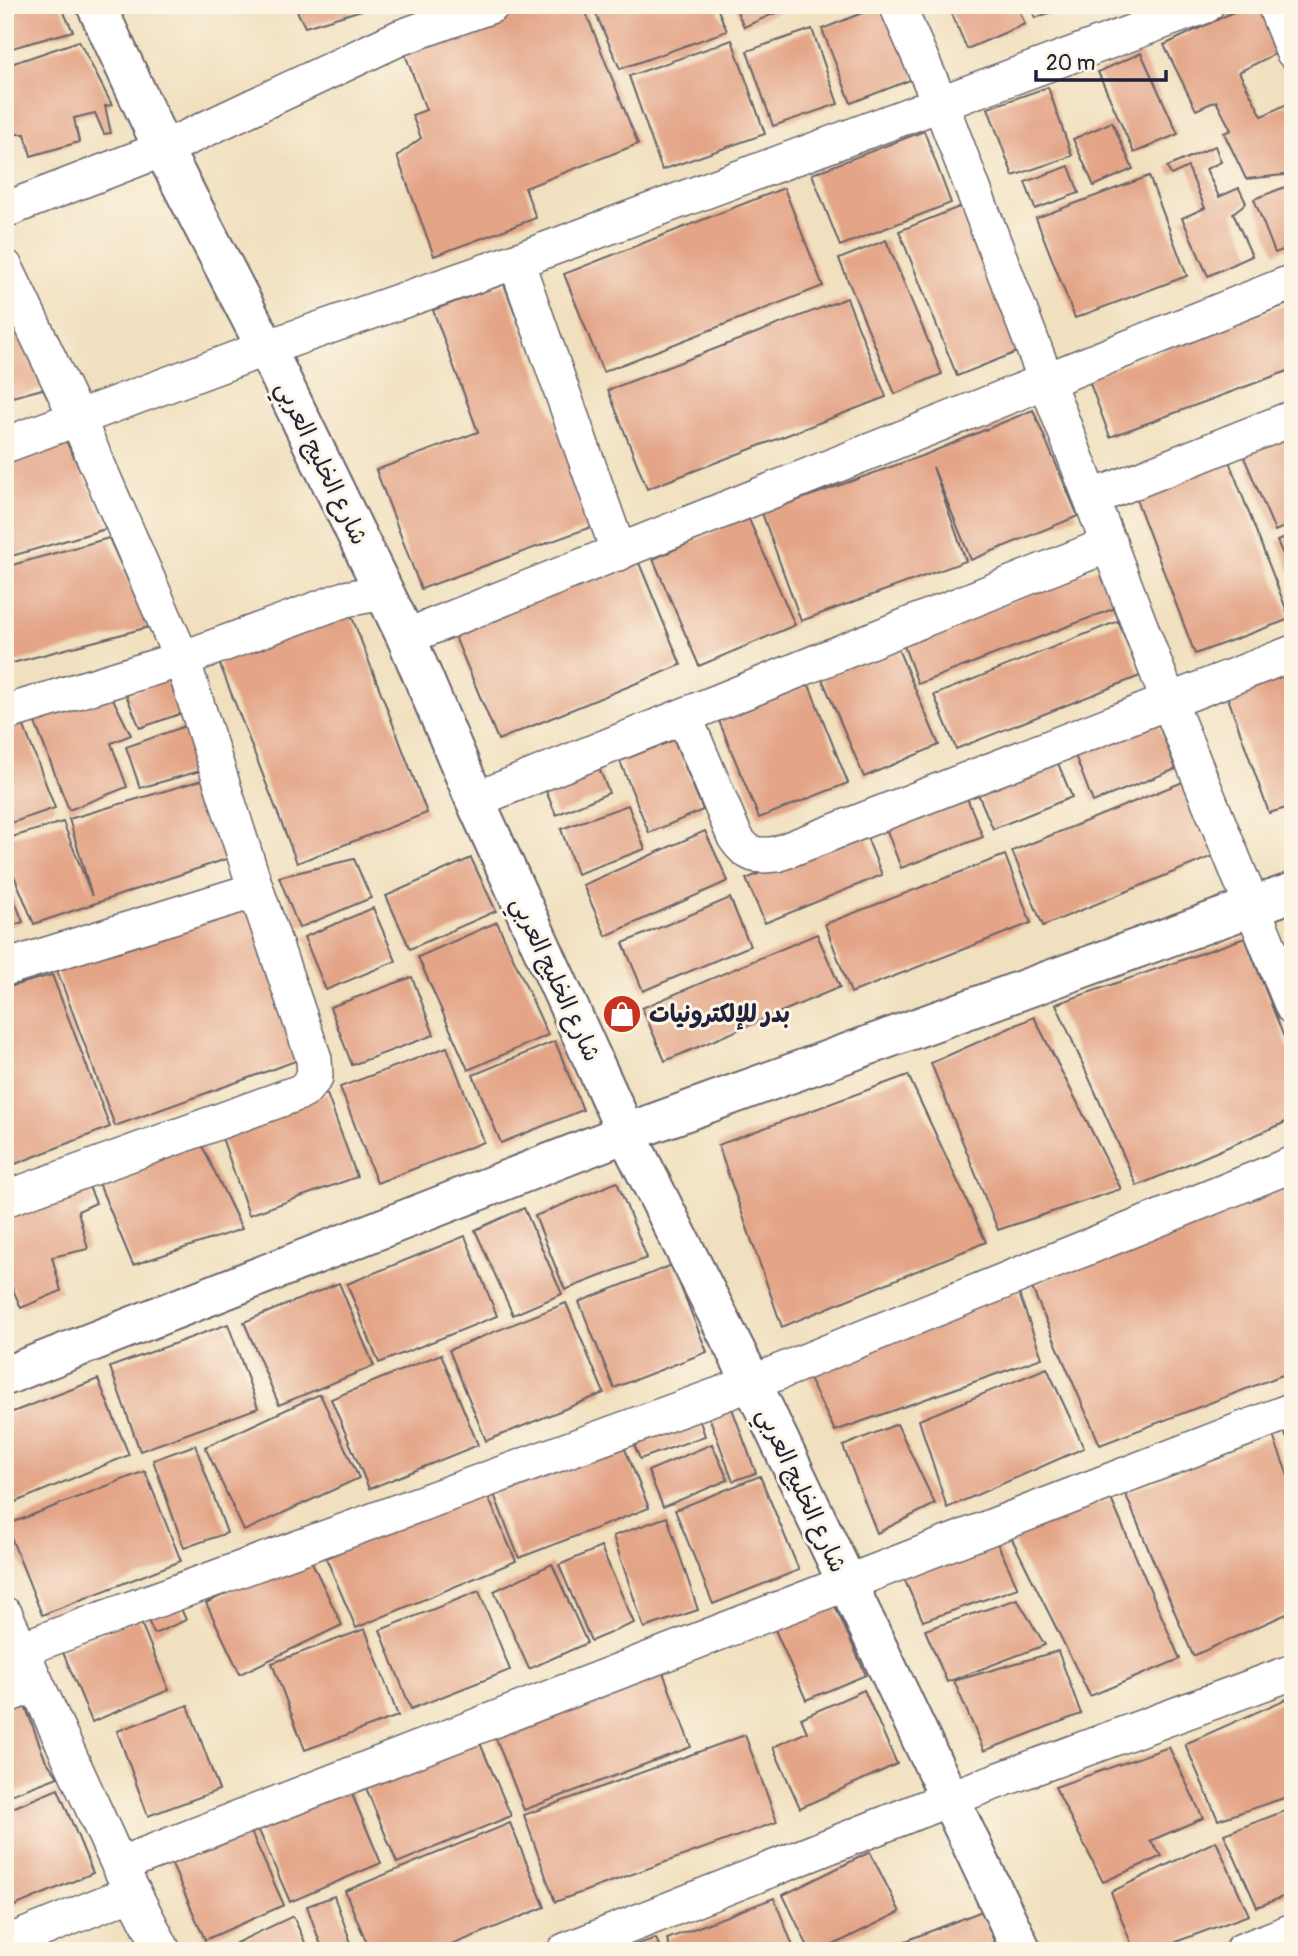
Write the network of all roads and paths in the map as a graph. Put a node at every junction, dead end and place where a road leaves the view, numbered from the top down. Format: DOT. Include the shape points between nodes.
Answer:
graph roads {
  1 [pos="96,5"];
  2 [pos="492,5"];
  3 [pos="898,5"];
  4 [pos="1206,5"];
  5 [pos="1275,5"];
  6 [pos="1293,51"];
  7 [pos="941,106"];
  8 [pos="163,149"];
  9 [pos="5,210"];
  10 [pos="516,261"];
  11 [pos="5,267"];
  12 [pos="1293,282"];
  13 [pos="266,348"];
  14 [pos="1047,381"];
  15 [pos="1293,418"];
  16 [pos="78,420"];
  17 [pos="5,445"];
  18 [pos="1092,498"];
  19 [pos="1110,544"];
  20 [pos="619,553"];
  21 [pos="385,592"];
  22 [pos="407,637"];
  23 [pos="1293,653"];
  24 [pos="182,659"];
  25 [pos="1169,702"];
  26 [pos="5,713"];
  27 [pos="684,716"];
  28 [pos="475,800"];
  29 [pos="256,890"];
  30 [pos="1293,892"];
  31 [pos="1254,907"];
  32 [pos="5,968"];
  33 [pos="1293,1007"];
  34 [pos="626,1133"];
  35 [pos="1293,1164"];
  36 [pos="5,1199"];
  37 [pos="5,1376"];
  38 [pos="752,1383"];
  39 [pos="1293,1410"];
  40 [pos="846,1584"];
  41 [pos="5,1615"];
  42 [pos="21,1649"];
  43 [pos="1293,1672"];
  44 [pos="21,1690"];
  45 [pos="948,1799"];
  46 [pos="126,1879"];
  47 [pos="1293,1931"];
  48 [pos="5,1944"];
  49 [pos="163,1951"];
  50 [pos="565,1951"];
  51 [pos="1022,1951"];
  52 [pos="1242,1951"];
  1 -- 8 [label="main road, شارع الخليج العربي"];
  2 -- 8 [label="street" via="399,38"];
  3 -- 7 [label="street"];
  4 -- 7 [label="street"];
  5 -- 6 [label="street"];
  7 -- 10 [label="street"];
  7 -- 14 [label="street"];
  8 -- 9 [label="street"];
  8 -- 13 [label="main road, شارع الخليج العربي"];
  10 -- 13 [label="street"];
  10 -- 20 [label="street"];
  11 -- 16 [label="street"];
  12 -- 14 [label="street"];
  13 -- 16 [label="street"];
  13 -- 21 [label="main road, شارع الخليج العربي"];
  14 -- 18 [label="street"];
  14 -- 20 [label="street"];
  15 -- 18 [label="street"];
  16 -- 17 [label="street"];
  16 -- 24 [label="street"];
  18 -- 19 [label="street"];
  19 -- 25 [label="street"];
  19 -- 27 [label="street"];
  20 -- 22 [label="street"];
  21 -- 22 [label="main road, شارع الخليج العربي"];
  21 -- 24 [label="street" via="345,599"];
  22 -- 28 [label="main road, شارع الخليج العربي"];
  23 -- 25 [label="street"];
  24 -- 26 [label="street"];
  24 -- 29 [label="street"];
  25 -- 27 [label="street" via="776,854 757,857 744,851 735,837"];
  25 -- 31 [label="street"];
  27 -- 28 [label="street"];
  28 -- 34 [label="main road, شارع الخليج العربي"];
  29 -- 32 [label="street"];
  29 -- 36 [label="street" via="314,1059 316,1077 303,1091"];
  30 -- 31 [label="main road"];
  31 -- 33 [label="street"];
  31 -- 34 [label="main road"];
  34 -- 37 [label="main road"];
  34 -- 38 [label="main road, شارع الخليج العربي"];
  35 -- 38 [label="street"];
  38 -- 40 [label="main road, شارع الخليج العربي"];
  38 -- 42 [label="street"];
  39 -- 40 [label="street"];
  40 -- 45 [label="main road, شارع الخليج العربي"];
  40 -- 46 [label="street"];
  41 -- 42 [label="street"];
  42 -- 44 [label="street"];
  43 -- 45 [label="street"];
  44 -- 46 [label="street"];
  45 -- 50 [label="street"];
  45 -- 51 [label="main road, شارع الخليج العربي"];
  46 -- 48 [label="street"];
  46 -- 49 [label="street"];
  47 -- 52 [label="street"];
}
